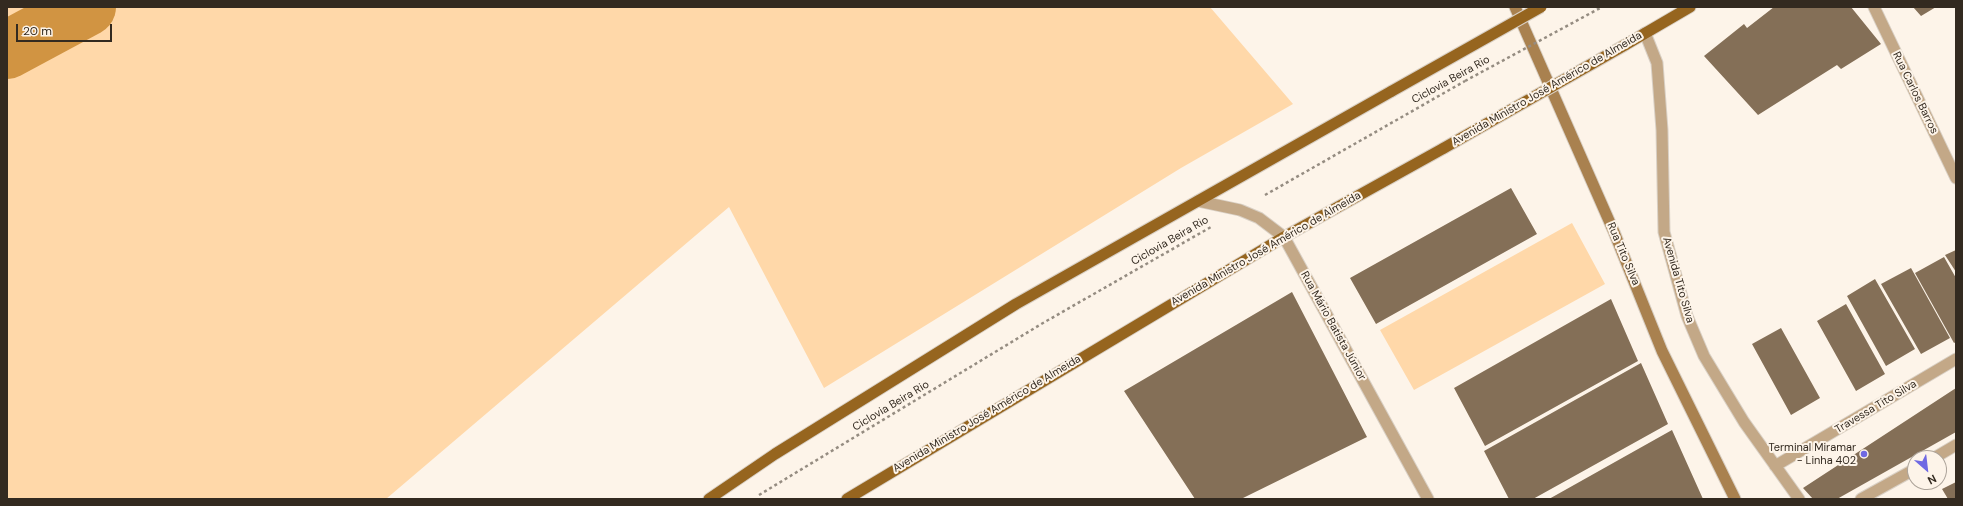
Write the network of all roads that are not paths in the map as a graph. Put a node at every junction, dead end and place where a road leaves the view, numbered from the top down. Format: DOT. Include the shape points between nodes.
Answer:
graph roads {
  1 [pos="1515,7"];
  2 [pos="1541,7"];
  3 [pos="1690,7"];
  4 [pos="1874,7"];
  5 [pos="1645,33"];
  6 [pos="1956,178"];
  7 [pos="1198,201"];
  8 [pos="1284,237"];
  9 [pos="1956,359"];
  10 [pos="1956,445"];
  11 [pos="1947,450"];
  12 [pos="1776,466"];
  13 [pos="1907,474"];
  14 [pos="860,495"];
  15 [pos="709,499"];
  16 [pos="847,499"];
  17 [pos="1428,499"];
  18 [pos="1735,499"];
  19 [pos="1798,499"];
  20 [pos="1862,499"];
  1 -- 18 [label="main road, Rua Tito Silva" via="1614,232 1662,351"];
  2 -- 7 [label="main road, bridge"];
  3 -- 5 [label="main road, Avenida Ministro José Américo de Almeida"];
  4 -- 6 [label="street, Rua Carlos Barros"];
  5 -- 8 [label="main road, Avenida Ministro José Américo de Almeida, bridge"];
  5 -- 12 [label="street, Avenida Tito Silva" via="1657,63 1662,130 1664,232 1687,316 1704,356 1744,422"];
  7 -- 8 [label="street, Rua Mário Batista Júnior" via="1240,210 1259,218"];
  7 -- 15 [label="main road" via="1016,304 775,454"];
  8 -- 14 [label="main road, Avenida Ministro José Américo de Almeida"];
  8 -- 17 [label="street, Rua Mário Batista Júnior"];
  9 -- 12 [label="street, Travessa Tito Silva"];
  10 -- 11 [label="street"];
  12 -- 19 [label="street, Avenida Tito Silva"];
  13 -- 20 [label="street"];
  14 -- 16 [label="main road, Avenida Ministro José Américo de Almeida"];
}
